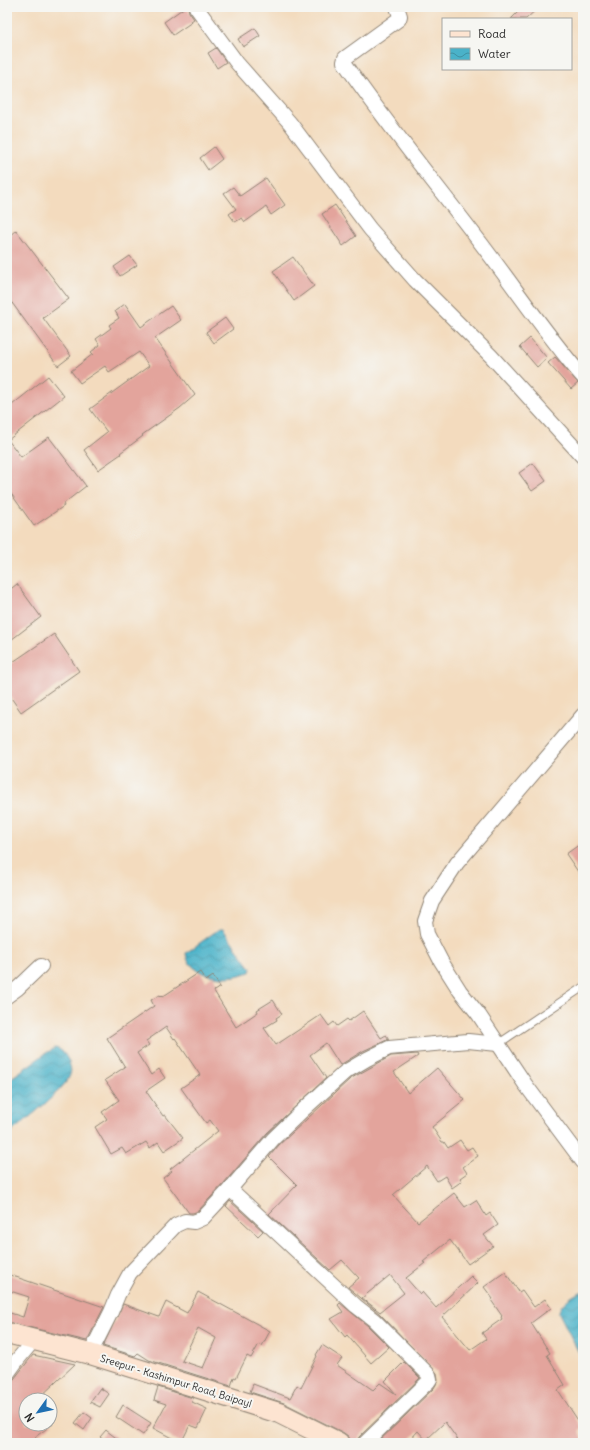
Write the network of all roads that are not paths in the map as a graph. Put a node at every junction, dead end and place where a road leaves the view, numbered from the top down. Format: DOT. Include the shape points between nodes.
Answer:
graph roads {
  1 [pos="196,7"];
  2 [pos="397,7"];
  3 [pos="583,378"];
  4 [pos="583,457"];
  5 [pos="583,715"];
  6 [pos="41,966"];
  7 [pos="583,987"];
  8 [pos="7,996"];
  9 [pos="498,1044"];
  10 [pos="583,1162"];
  11 [pos="230,1189"];
  12 [pos="7,1333"];
  13 [pos="33,1341"];
  14 [pos="90,1354"];
  15 [pos="7,1374"];
  16 [pos="339,1443"];
  17 [pos="365,1443"];
  1 -- 4 [label="street" via="237,63 290,123 370,229"];
  2 -- 3 [label="street" via="399,19 345,58 344,62"];
  5 -- 9 [label="street" via="457,863 432,901 425,921 427,934 441,961"];
  6 -- 8 [label="street"];
  7 -- 9 [label="lane"];
  9 -- 10 [label="street"];
  9 -- 11 [label="street" via="468,1041 390,1048 367,1059 345,1072 304,1109 273,1139"];
  11 -- 14 [label="street" via="203,1218 176,1225 130,1273"];
  11 -- 17 [label="street" via="374,1320 429,1375 428,1382"];
  12 -- 13 [label="street, Sreepur - Kashimpur Road, Baipayl"];
  13 -- 14 [label="street, Sreepur - Kashimpur Road, Baipayl"];
  13 -- 15 [label="street"];
  14 -- 16 [label="street, Sreepur - Kashimpur Road, Baipayl" via="279,1413"];
}
